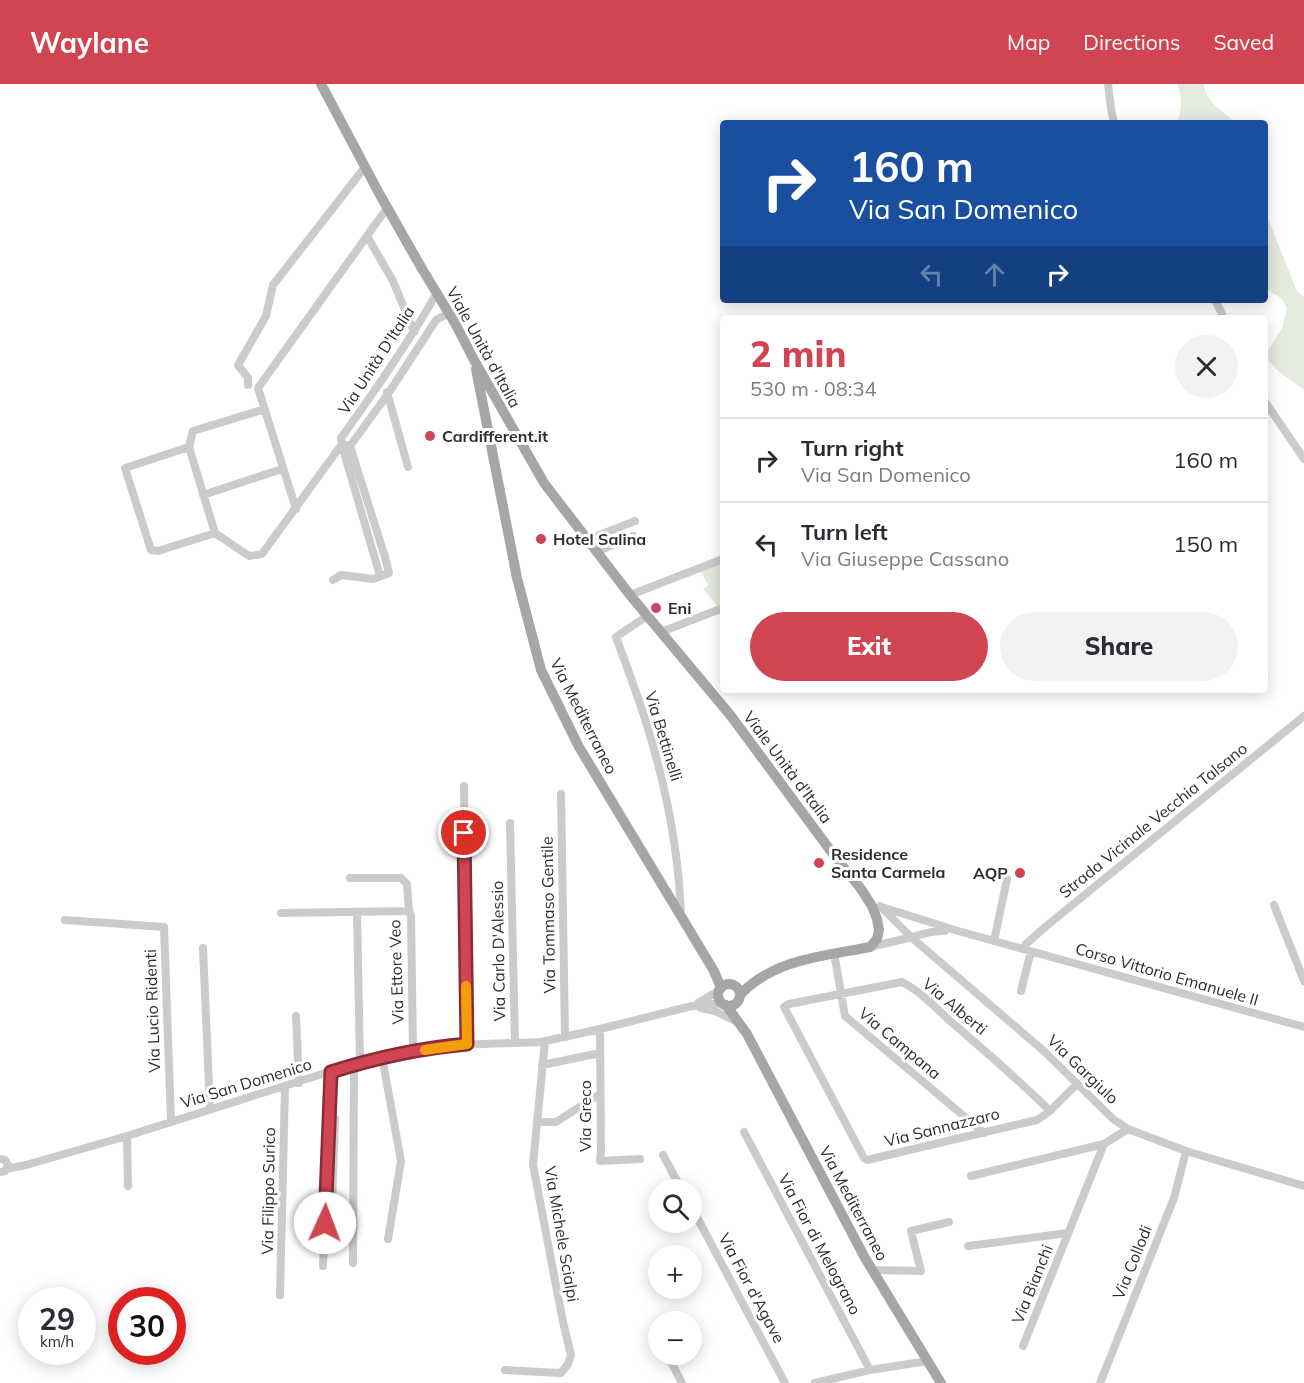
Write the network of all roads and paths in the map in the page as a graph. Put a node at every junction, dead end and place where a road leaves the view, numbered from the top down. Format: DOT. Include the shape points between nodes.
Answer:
graph roads {
  1 [pos="319,84"];
  2 [pos="1108,84"];
  3 [pos="1113,120"];
  4 [pos="365,167"];
  5 [pos="387,208"];
  6 [pos="367,236"];
  7 [pos="436,293"];
  8 [pos="449,314"];
  9 [pos="414,332"];
  10 [pos="474,360"];
  11 [pos="384,379"];
  12 [pos="248,385"];
  13 [pos="388,394"];
  14 [pos="500,405"];
  15 [pos="1268,406"];
  16 [pos="265,409"];
  17 [pos="485,414"];
  18 [pos="346,445"];
  19 [pos="189,447"];
  20 [pos="1304,459"];
  21 [pos="408,467"];
  22 [pos="282,469"];
  23 [pos="203,495"];
  24 [pos="296,508"];
  25 [pos="635,521"];
  26 [pos="215,532"];
  27 [pos="587,540"];
  28 [pos="637,544"];
  29 [pos="596,552"];
  30 [pos="720,560"];
  31 [pos="333,580"];
  32 [pos="630,595"];
  33 [pos="720,610"];
  34 [pos="647,616"];
  35 [pos="661,632"];
  36 [pos="1304,716"];
  37 [pos="464,786"];
  38 [pos="561,794"];
  39 [pos="510,823"];
  40 [pos="350,878"];
  41 [pos="1007,879"];
  42 [pos="680,884"];
  43 [pos="861,888"];
  44 [pos="667,894"];
  45 [pos="1274,905"];
  46 [pos="880,906"];
  47 [pos="410,911"];
  48 [pos="357,912"];
  49 [pos="281,913"];
  50 [pos="681,917"];
  51 [pos="65,920"];
  52 [pos="958,931"];
  53 [pos="911,937"];
  54 [pos="994,941"];
  55 [pos="870,947"];
  56 [pos="203,948"];
  57 [pos="1027,950"];
  58 [pos="834,954"];
  59 [pos="1303,975"];
  60 [pos="720,989"];
  61 [pos="1021,991"];
  62 [pos="840,995"];
  63 [pos="740,997"];
  64 [pos="724,1004"];
  65 [pos="692,1006"];
  66 [pos="784,1007"];
  67 [pos="297,1016"];
  68 [pos="739,1023"];
  69 [pos="1304,1027"];
  70 [pos="600,1029"];
  71 [pos="747,1034"];
  72 [pos="565,1036"];
  73 [pos="545,1041"];
  74 [pos="515,1043"];
  75 [pos="467,1044"];
  76 [pos="413,1052"];
  77 [pos="600,1053"];
  78 [pos="382,1057"];
  79 [pos="357,1063"];
  80 [pos="542,1065"];
  81 [pos="334,1071"];
  82 [pos="299,1083"];
  83 [pos="1077,1084"];
  84 [pos="285,1087"];
  85 [pos="600,1094"];
  86 [pos="210,1109"];
  87 [pos="1050,1111"];
  88 [pos="171,1122"];
  89 [pos="537,1122"];
  90 [pos="1128,1129"];
  91 [pos="744,1132"];
  92 [pos="984,1133"];
  93 [pos="127,1136"];
  94 [pos="1104,1144"];
  95 [pos="1186,1151"];
  96 [pos="663,1155"];
  97 [pos="640,1159"];
  98 [pos="2,1166"];
  99 [pos="971,1176"];
  100 [pos="676,1179"];
  101 [pos="128,1186"];
  102 [pos="1304,1186"];
  103 [pos="332,1204"];
  104 [pos="949,1222"];
  105 [pos="702,1227"];
  106 [pos="1068,1233"];
  107 [pos="388,1239"];
  108 [pos="968,1246"];
  109 [pos="353,1263"];
  110 [pos="323,1266"];
  111 [pos="872,1270"];
  112 [pos="280,1295"];
  113 [pos="1023,1346"];
  114 [pos="928,1361"];
  115 [pos="673,1365"];
  116 [pos="505,1370"];
  117 [pos="870,1370"];
  118 [pos="682,1383"];
  119 [pos="785,1383"];
  120 [pos="815,1383"];
  121 [pos="941,1383"];
  122 [pos="1100,1383"];
  1 -- 4 [label="main road, Viale Unità d'Italia"];
  2 -- 3 [label="street"];
  4 -- 5 [label="main road, Viale Unità d'Italia"];
  4 -- 12 [label="street" via="273,285 266,316 238,365 248,378"];
  5 -- 6 [label="street"];
  5 -- 7 [label="main road, Viale Unità d'Italia"];
  6 -- 9 [label="street" via="393,281"];
  6 -- 16 [label="street" via="258,388"];
  7 -- 8 [label="main road, Viale Unità d'Italia"];
  7 -- 9 [label="street, Via Unità D'Italia"];
  8 -- 10 [label="main road, Viale Unità d'Italia"];
  8 -- 13 [label="street" via="436,320"];
  9 -- 11 [label="street, Via Unità D'Italia"];
  10 -- 14 [label="main road, Viale Unità d'Italia"];
  10 -- 17 [label="main road, Via Mediterraneo"];
  11 -- 13 [label="street"];
  11 -- 18 [label="street, Via Unità D'Italia" via="341,438"];
  13 -- 18 [label="street"];
  13 -- 21 [label="street"];
  14 -- 17 [label="main road" via="491,406"];
  14 -- 27 [label="main road, Viale Unità d'Italia" via="544,483"];
  15 -- 20 [label="street"];
  16 -- 19 [label="street" via="193,431"];
  16 -- 22 [label="street"];
  17 -- 44 [label="main road, Via Mediterraneo" via="517,578 541,670 579,747"];
  18 -- 24 [label="street"];
  18 -- 31 [label="street" via="383,576 373,579 341,575"];
  19 -- 23 [label="street"];
  19 -- 26 [label="street" via="125,468 151,550"];
  22 -- 23 [label="street"];
  22 -- 24 [label="street"];
  23 -- 26 [label="street"];
  24 -- 26 [label="street" via="262,554 249,556"];
  25 -- 27 [label="street"];
  27 -- 29 [label="main road, Viale Unità d'Italia"];
  28 -- 29 [label="street" via="633,536"];
  29 -- 32 [label="main road, Viale Unità d'Italia"];
  30 -- 32 [label="street"];
  32 -- 34 [label="main road, Viale Unità d'Italia"];
  33 -- 35 [label="street"];
  34 -- 35 [label="main road, Viale Unità d'Italia"];
  34 -- 42 [label="street, Via Bettinelli" via="616,637 665,791"];
  35 -- 43 [label="main road, Viale Unità d'Italia" via="731,716"];
  36 -- 57 [label="street, Strada Vicinale Vecchia Talsano" via="1044,928 1026,944"];
  37 -- 75 [label="street"];
  38 -- 72 [label="street, Via Tommaso Gentile"];
  39 -- 74 [label="street, Via Carlo D'Alessio"];
  40 -- 47 [label="street" via="402,878 407,884"];
  41 -- 54 [label="street"];
  42 -- 44 [label="street"];
  42 -- 50 [label="street, Via Bettinelli"];
  43 -- 46 [label="street, Via Gargiulo"];
  43 -- 55 [label="main road, Viale Unità d'Italia" via="879,930"];
  44 -- 50 [label="main road, Via Mediterraneo"];
  45 -- 59 [label="street"];
  46 -- 52 [label="street, Corso Vittorio Emanuele II"];
  46 -- 53 [label="street, Via Gargiulo"];
  47 -- 48 [label="street, Via Ettore Veo"];
  47 -- 76 [label="street, Via Ettore Veo"];
  48 -- 49 [label="street, Via Ettore Veo"];
  48 -- 79 [label="street"];
  50 -- 60 [label="main road, Via Mediterraneo" via="714,971"];
  51 -- 88 [label="street, Via Lucio Ridenti" via="164,927"];
  52 -- 53 [label="street" via="937,930"];
  52 -- 54 [label="street, Corso Vittorio Emanuele II"];
  53 -- 55 [label="street"];
  53 -- 83 [label="street, Via Gargiulo" via="1046,1052"];
  54 -- 57 [label="street, Corso Vittorio Emanuele II"];
  55 -- 58 [label="main road"];
  56 -- 86 [label="street"];
  57 -- 61 [label="street"];
  57 -- 69 [label="street, Corso Vittorio Emanuele II"];
  58 -- 62 [label="street, Via Campana"];
  58 -- 63 [label="main road" via="797,961 752,984"];
  60 -- 63 [label="main road" via="733,985"];
  60 -- 64 [label="main road" via="719,997"];
  60 -- 65 [label="street, Via San Domenico"];
  62 -- 66 [label="street, Via Alberti"];
  62 -- 87 [label="street, Via Alberti" via="902,982"];
  62 -- 92 [label="street, Via Campana" via="845,1016"];
  63 -- 64 [label="main road" via="735,1004"];
  63 -- 71 [label="main road"];
  64 -- 65 [label="street, Via San Domenico"];
  64 -- 68 [label="main road"];
  65 -- 68 [label="street" via="715,1011"];
  65 -- 70 [label="street, Via San Domenico"];
  66 -- 92 [label="street, Via Sannazzaro" via="867,1160"];
  67 -- 82 [label="street"];
  68 -- 71 [label="main road"];
  70 -- 72 [label="street, Via San Domenico"];
  70 -- 77 [label="street, Via Greco"];
  71 -- 111 [label="main road, Via Mediterraneo"];
  72 -- 73 [label="street, Via San Domenico"];
  73 -- 74 [label="street, Via San Domenico"];
  73 -- 80 [label="street, Via Michele Scialpi"];
  74 -- 75 [label="street, Via San Domenico"];
  75 -- 76 [label="street, Via San Domenico"];
  76 -- 78 [label="street, Via San Domenico"];
  77 -- 80 [label="street"];
  77 -- 85 [label="street, Via Greco"];
  78 -- 79 [label="street, Via San Domenico"];
  78 -- 107 [label="street" via="402,1161"];
  79 -- 81 [label="street, Via San Domenico"];
  79 -- 109 [label="street"];
  80 -- 89 [label="street, Via Michele Scialpi"];
  81 -- 82 [label="street, Via San Domenico"];
  81 -- 103 [label="street"];
  81 -- 110 [label="street"];
  82 -- 84 [label="street, Via San Domenico"];
  83 -- 87 [label="street, Via Sannazzaro"];
  83 -- 90 [label="street, Via Gargiulo"];
  84 -- 86 [label="street, Via San Domenico"];
  84 -- 112 [label="street, Via Filippo Surico"];
  85 -- 89 [label="street" via="556,1122"];
  85 -- 97 [label="street, Via Greco" via="600,1161"];
  86 -- 88 [label="street, Via San Domenico"];
  87 -- 92 [label="street, Via Sannazzaro" via="1037,1119"];
  88 -- 93 [label="street, Via San Domenico"];
  89 -- 116 [label="street, Via Michele Scialpi" via="533,1165 571,1355 561,1373"];
  90 -- 94 [label="street"];
  90 -- 95 [label="street, Via Gargiulo"];
  91 -- 117 [label="street, Via Fior di Melograno"];
  93 -- 98 [label="street, Via San Domenico" via="26,1165"];
  93 -- 101 [label="street"];
  94 -- 99 [label="street"];
  94 -- 106 [label="street, Via Bianchi"];
  95 -- 102 [label="street, Via Gargiulo"];
  95 -- 122 [label="street, Via Collodi" via="1174,1198"];
  96 -- 100 [label="street"];
  104 -- 111 [label="street" via="911,1231 921,1271"];
  105 -- 119 [label="street, Via Fior d'Agave"];
  106 -- 108 [label="street, Via Bianchi"];
  106 -- 113 [label="street, Via Bianchi"];
  111 -- 114 [label="main road, Via Mediterraneo"];
  114 -- 117 [label="street"];
  114 -- 121 [label="main road, Via Mediterraneo"];
  115 -- 118 [label="street"];
  117 -- 120 [label="street"];
}
